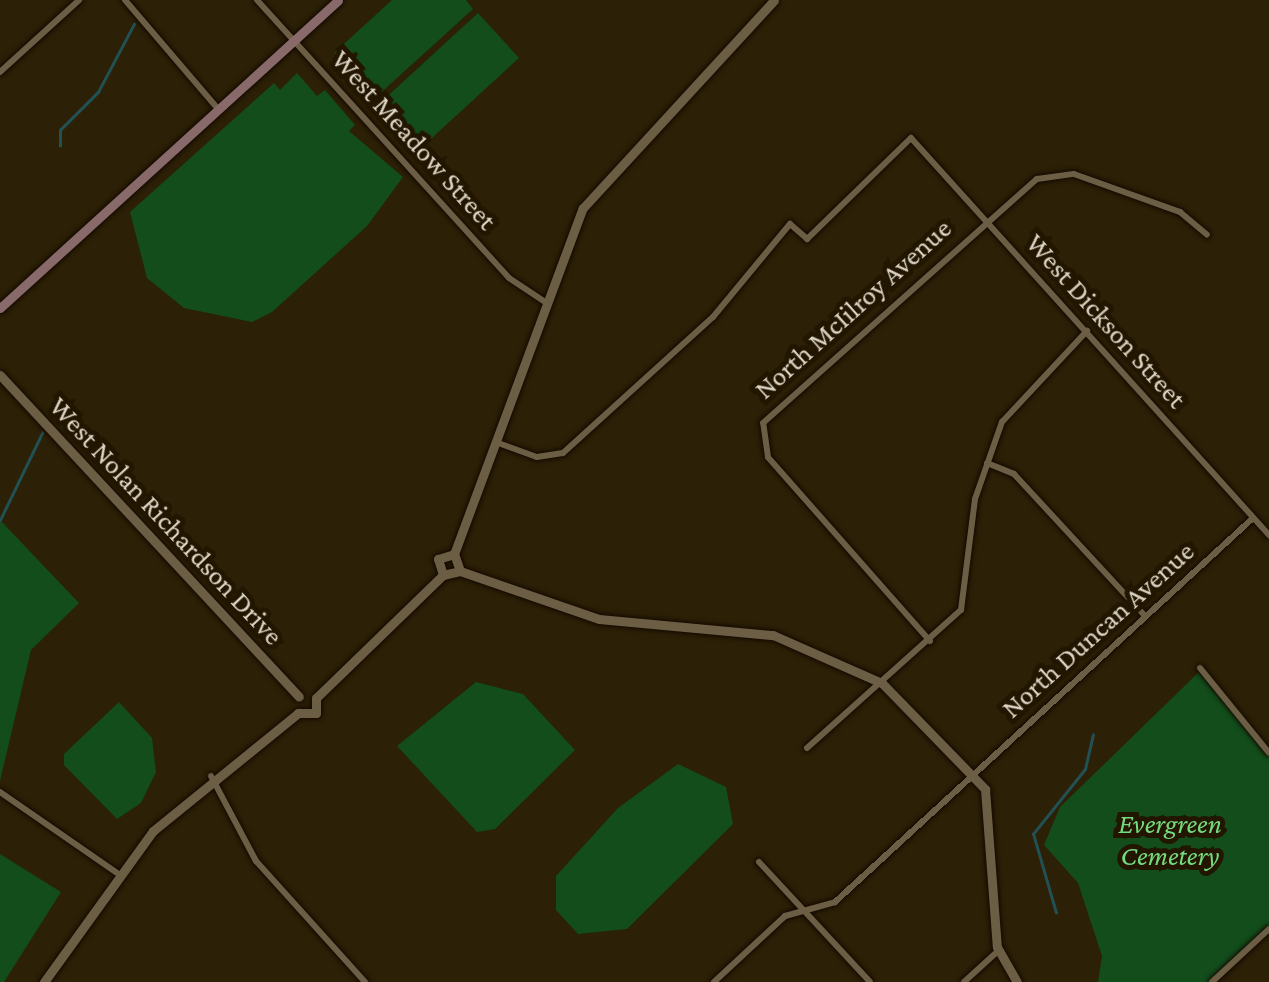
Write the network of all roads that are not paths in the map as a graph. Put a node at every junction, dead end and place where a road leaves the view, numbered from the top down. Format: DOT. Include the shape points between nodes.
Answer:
graph roads {
  1 [pos="79,0"];
  2 [pos="125,0"];
  3 [pos="256,0"];
  4 [pos="338,0"];
  5 [pos="774,0"];
  6 [pos="294,41"];
  7 [pos="0,72"];
  8 [pos="218,109"];
  9 [pos="984,220"];
  10 [pos="1207,236"];
  11 [pos="545,302"];
  12 [pos="0,308"];
  13 [pos="1087,332"];
  14 [pos="0,376"];
  15 [pos="501,444"];
  16 [pos="987,463"];
  17 [pos="1254,518"];
  18 [pos="1269,535"];
  19 [pos="454,554"];
  20 [pos="460,571"];
  21 [pos="443,575"];
  22 [pos="1145,616"];
  23 [pos="930,641"];
  24 [pos="1200,668"];
  25 [pos="882,683"];
  26 [pos="298,697"];
  27 [pos="316,698"];
  28 [pos="298,713"];
  29 [pos="807,748"];
  30 [pos="1269,753"];
  31 [pos="973,775"];
  32 [pos="211,776"];
  33 [pos="0,792"];
  34 [pos="759,862"];
  35 [pos="117,874"];
  36 [pos="805,912"];
  37 [pos="1269,929"];
  38 [pos="998,951"];
  39 [pos="44,982"];
  40 [pos="365,982"];
  41 [pos="714,982"];
  42 [pos="870,982"];
  43 [pos="964,982"];
  44 [pos="1017,982"];
  45 [pos="1212,982"];
  1 -- 7 [label="street"];
  2 -- 8 [label="street"];
  3 -- 6 [label="street, West Meadow Street"];
  4 -- 6 [label="main road"];
  5 -- 11 [label="street" via="583,208"];
  6 -- 8 [label="main road"];
  6 -- 11 [label="street, West Meadow Street" via="509,278"];
  8 -- 12 [label="main road"];
  9 -- 10 [label="street, North McIilroy Avenue" via="1037,178 1074,174 1180,212"];
  9 -- 13 [label="street, West Dickson Street"];
  9 -- 15 [label="street, West Dickson Street" via="910,138 807,238 790,224 713,317 563,453 537,458"];
  9 -- 23 [label="street, North McIilroy Avenue" via="767,418 760,435 763,450"];
  11 -- 15 [label="street"];
  13 -- 16 [label="street" via="1012,405"];
  13 -- 17 [label="street, West Dickson Street"];
  14 -- 26 [label="street, West Nolan Richardson Drive"];
  15 -- 19 [label="street"];
  16 -- 22 [label="street" via="1014,474"];
  16 -- 23 [label="street" via="961,610"];
  17 -- 18 [label="street, West Dickson Street"];
  17 -- 22 [label="street, North Duncan Avenue"];
  19 -- 20 [label="street"];
  19 -- 21 [label="street" via="438,559"];
  20 -- 21 [label="street"];
  20 -- 25 [label="street" via="598,619 772,635"];
  21 -- 27 [label="street"];
  22 -- 31 [label="street, North Duncan Avenue"];
  23 -- 25 [label="street"];
  24 -- 30 [label="street"];
  25 -- 29 [label="street"];
  25 -- 31 [label="street"];
  26 -- 27 [label="street"];
  26 -- 28 [label="street"];
  27 -- 28 [label="street" via="316,713"];
  28 -- 32 [label="street"];
  31 -- 36 [label="street, North Duncan Avenue" via="835,902"];
  31 -- 38 [label="street" via="990,804"];
  32 -- 35 [label="street"];
  32 -- 40 [label="street" via="256,861"];
  33 -- 35 [label="street"];
  34 -- 36 [label="street"];
  35 -- 39 [label="street"];
  36 -- 41 [label="street, North Duncan Avenue" via="785,916"];
  36 -- 42 [label="street"];
  37 -- 45 [label="street"];
  38 -- 43 [label="street"];
  38 -- 44 [label="street"];
}
